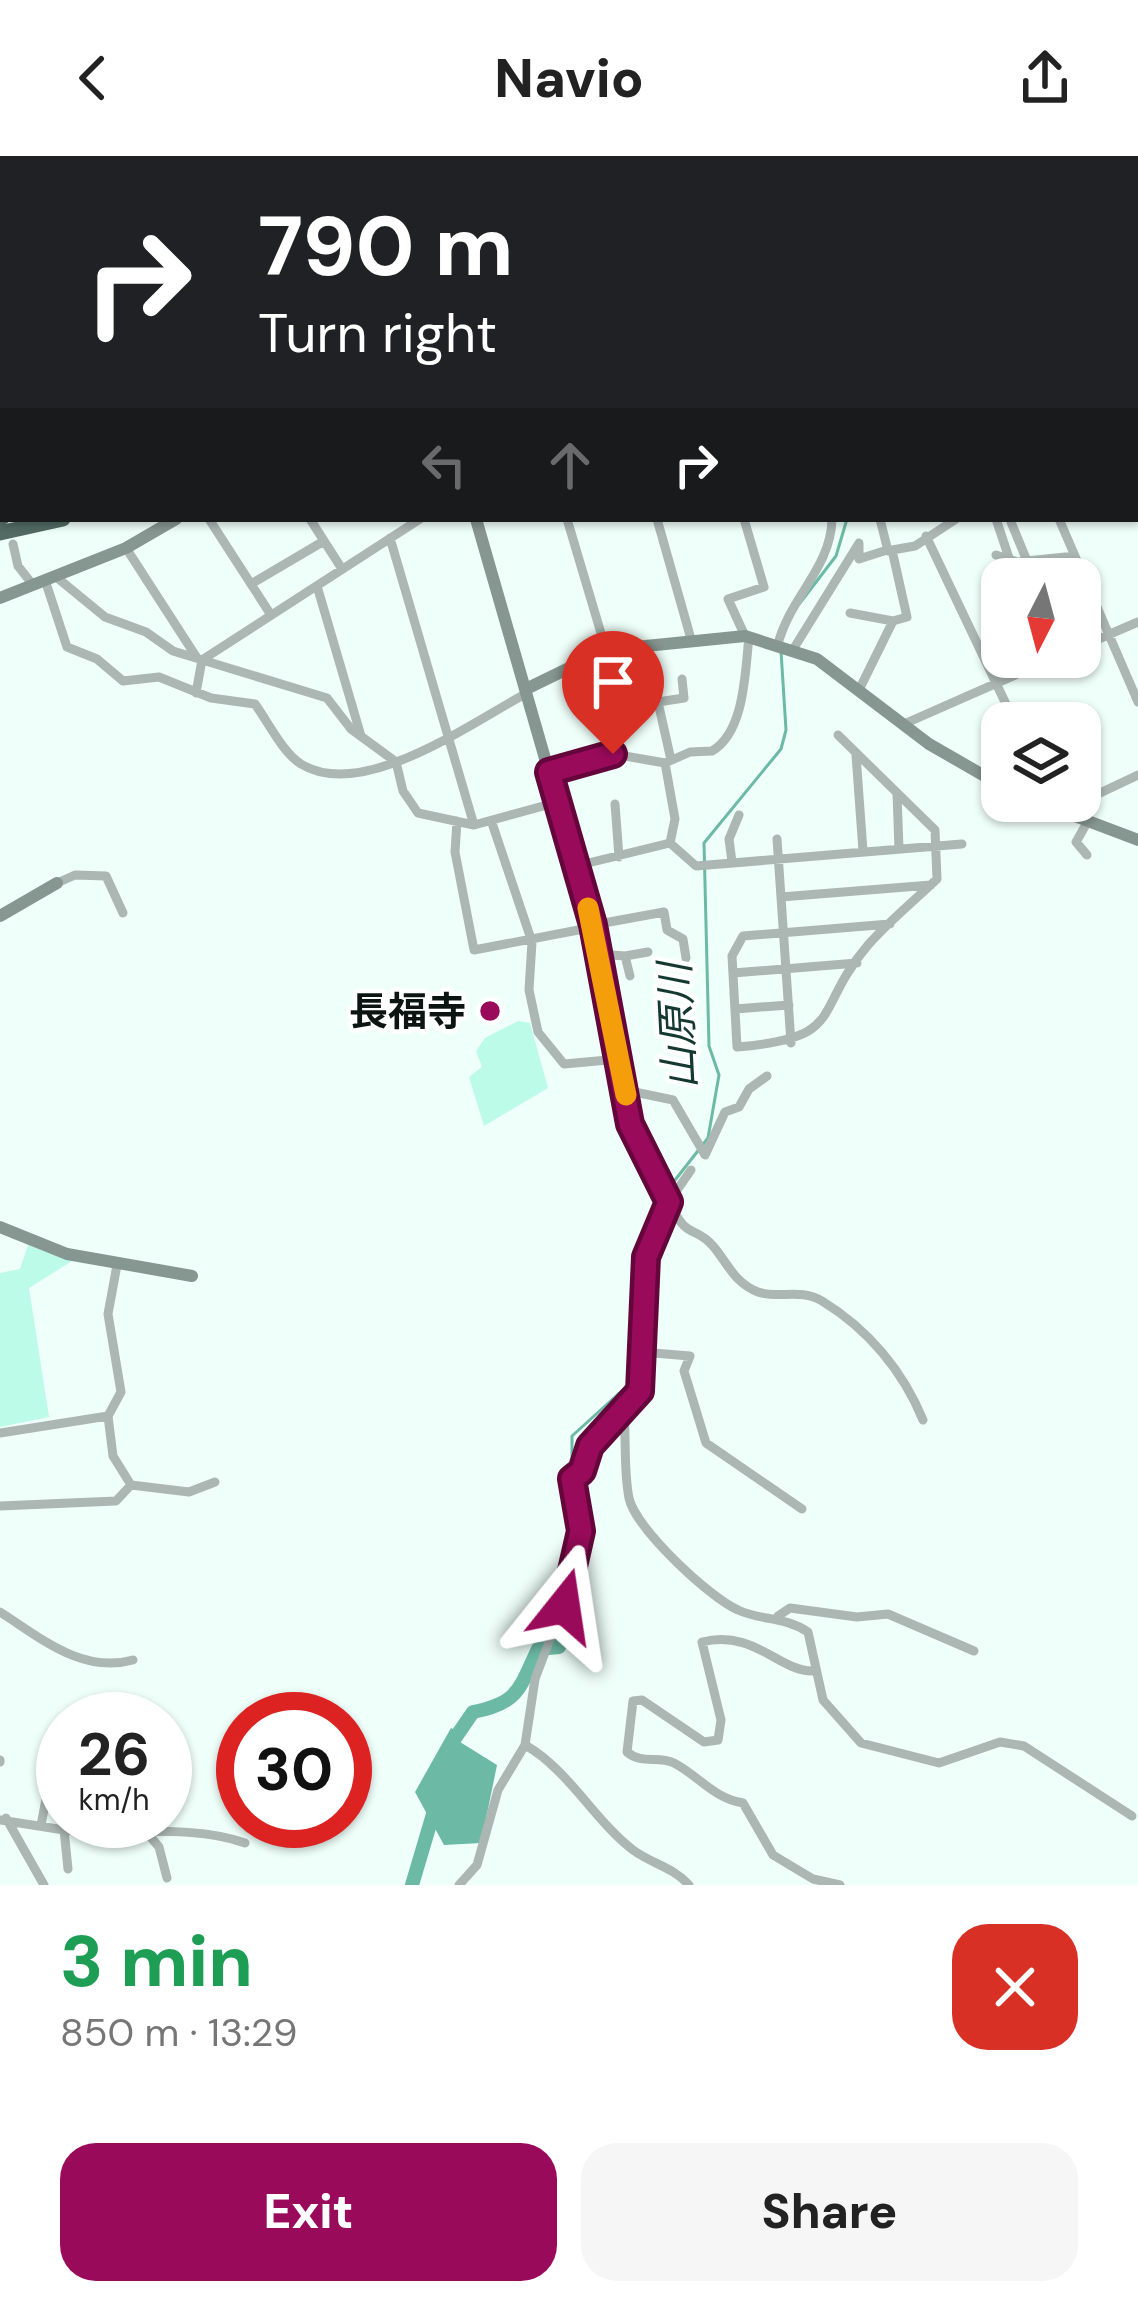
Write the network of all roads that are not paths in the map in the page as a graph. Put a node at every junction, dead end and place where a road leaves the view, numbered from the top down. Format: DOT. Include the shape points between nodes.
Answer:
graph roads {
  1 [pos="56,522"];
  2 [pos="171,522"];
  3 [pos="211,522"];
  4 [pos="312,522"];
  5 [pos="412,522"];
  6 [pos="477,522"];
  7 [pos="568,522"];
  8 [pos="658,522"];
  9 [pos="745,522"];
  10 [pos="832,522"];
  11 [pos="881,522"];
  12 [pos="928,522"];
  13 [pos="951,522"];
  14 [pos="997,522"];
  15 [pos="1011,522"];
  16 [pos="1060,522"];
  17 [pos="931,533"];
  18 [pos="391,538"];
  19 [pos="323,541"];
  20 [pos="9,543"];
  21 [pos="126,548"];
  22 [pos="888,551"];
  23 [pos="996,555"];
  24 [pos="0,556"];
  25 [pos="1075,556"];
  26 [pos="1003,558"];
  27 [pos="1011,558"];
  28 [pos="1026,558"];
  29 [pos="1056,558"];
  30 [pos="342,569"];
  31 [pos="44,580"];
  32 [pos="250,584"];
  33 [pos="316,586"];
  34 [pos="0,598"];
  35 [pos="868,604"];
  36 [pos="850,613"];
  37 [pos="271,615"];
  38 [pos="868,618"];
  39 [pos="893,621"];
  40 [pos="1138,622"];
  41 [pos="1109,634"];
  42 [pos="747,637"];
  43 [pos="1101,638"];
  44 [pos="692,639"];
  45 [pos="778,644"];
  46 [pos="794,648"];
  47 [pos="606,650"];
  48 [pos="199,659"];
  49 [pos="1007,678"];
  50 [pos="682,679"];
  51 [pos="998,682"];
  52 [pos="860,688"];
  53 [pos="526,691"];
  54 [pos="196,693"];
  55 [pos="1006,702"];
  56 [pos="1138,702"];
  57 [pos="904,724"];
  58 [pos="448,735"];
  59 [pos="838,735"];
  60 [pos="361,736"];
  61 [pos="856,752"];
  62 [pos="396,762"];
  63 [pos="668,762"];
  64 [pos="549,772"];
  65 [pos="981,773"];
  66 [pos="1138,775"];
  67 [pos="1101,789"];
  68 [pos="897,793"];
  69 [pos="557,802"];
  70 [pos="615,803"];
  71 [pos="740,815"];
  72 [pos="457,821"];
  73 [pos="1087,822"];
  74 [pos="1091,822"];
  75 [pos="492,823"];
  76 [pos="474,825"];
  77 [pos="777,839"];
  78 [pos="1138,840"];
  79 [pos="670,843"];
  80 [pos="962,844"];
  81 [pos="936,846"];
  82 [pos="899,848"];
  83 [pos="862,851"];
  84 [pos="1087,855"];
  85 [pos="619,857"];
  86 [pos="778,859"];
  87 [pos="732,862"];
  88 [pos="576,866"];
  89 [pos="57,883"];
  90 [pos="931,885"];
  91 [pos="781,897"];
  92 [pos="122,914"];
  93 [pos="0,916"];
  94 [pos="890,924"];
  95 [pos="593,926"];
  96 [pos="784,933"];
  97 [pos="532,943"];
  98 [pos="648,952"];
  99 [pos="599,954"];
  100 [pos="626,956"];
  101 [pos="686,958"];
  102 [pos="857,963"];
  103 [pos="786,968"];
  104 [pos="733,973"];
  105 [pos="630,976"];
  106 [pos="789,1005"];
  107 [pos="735,1009"];
  108 [pos="791,1042"];
  109 [pos="619,1058"];
  110 [pos="767,1076"];
  111 [pos="625,1090"];
  112 [pos="691,1170"];
  113 [pos="666,1195"];
  114 [pos="0,1227"];
  115 [pos="117,1265"];
  116 [pos="192,1276"];
  117 [pos="641,1352"];
  118 [pos="623,1404"];
  119 [pos="108,1416"];
  120 [pos="923,1420"];
  121 [pos="0,1433"];
  122 [pos="215,1483"];
  123 [pos="131,1485"];
  124 [pos="0,1506"];
  125 [pos="802,1509"];
  126 [pos="5,1615"];
  127 [pos="778,1616"];
  128 [pos="0,1626"];
  129 [pos="974,1651"];
  130 [pos="133,1660"];
  131 [pos="813,1671"];
  132 [pos="525,1745"];
  133 [pos="1132,1816"];
  134 [pos="3,1819"];
  135 [pos="36,1824"];
  136 [pos="66,1848"];
  137 [pos="159,1848"];
  138 [pos="68,1869"];
  139 [pos="167,1878"];
  140 [pos="44,1885"];
  141 [pos="459,1885"];
  142 [pos="688,1885"];
  143 [pos="840,1885"];
  1 -- 20 [label="highway"];
  2 -- 21 [label="street"];
  3 -- 32 [label="street"];
  4 -- 19 [label="street"];
  5 -- 18 [label="street"];
  6 -- 53 [label="street"];
  7 -- 47 [label="street"];
  8 -- 44 [label="street"];
  9 -- 42 [label="street" via="764,587 728,599"];
  10 -- 45 [label="street" via="829,549 789,609"];
  11 -- 22 [label="street"];
  12 -- 17 [label="street"];
  13 -- 17 [label="street"];
  14 -- 27 [label="street"];
  15 -- 28 [label="street"];
  16 -- 25 [label="street"];
  17 -- 22 [label="street"];
  17 -- 51 [label="street"];
  18 -- 30 [label="street"];
  18 -- 58 [label="street"];
  19 -- 30 [label="street"];
  19 -- 32 [label="street"];
  20 -- 24 [label="street"];
  20 -- 31 [label="street"];
  21 -- 31 [label="street"];
  21 -- 48 [label="street"];
  22 -- 39 [label="street" via="907,617"];
  22 -- 46 [label="street" via="859,559 859,543"];
  23 -- 26 [label="street"];
  25 -- 29 [label="street"];
  25 -- 41 [label="street"];
  30 -- 33 [label="street"];
  31 -- 34 [label="street"];
  31 -- 48 [label="street"];
  31 -- 54 [label="street" via="67,646 123,681 159,677"];
  32 -- 37 [label="street"];
  33 -- 37 [label="street"];
  33 -- 60 [label="street"];
  35 -- 38 [label="street"];
  36 -- 38 [label="street"];
  37 -- 48 [label="street"];
  38 -- 39 [label="street"];
  39 -- 52 [label="street"];
  40 -- 41 [label="street"];
  41 -- 43 [label="street"];
  41 -- 56 [label="street"];
  42 -- 44 [label="street"];
  42 -- 45 [label="street"];
  42 -- 63 [label="street" via="728,734 712,751"];
  44 -- 47 [label="street"];
  45 -- 46 [label="street"];
  46 -- 52 [label="street"];
  47 -- 53 [label="street"];
  48 -- 54 [label="street"];
  48 -- 60 [label="street" via="327,698"];
  49 -- 51 [label="street"];
  50 -- 63 [label="street" via="684,698 658,702"];
  51 -- 55 [label="street"];
  51 -- 57 [label="street"];
  52 -- 57 [label="street"];
  53 -- 58 [label="street"];
  53 -- 64 [label="street"];
  54 -- 62 [label="street" via="255,704 299,764 347,777"];
  57 -- 65 [label="street"];
  58 -- 62 [label="street"];
  58 -- 76 [label="street"];
  59 -- 61 [label="street"];
  60 -- 62 [label="street"];
  61 -- 68 [label="street"];
  61 -- 83 [label="street"];
  62 -- 72 [label="street" via="418,813"];
  63 -- 64 [label="street" via="613,754"];
  63 -- 79 [label="street" via="676,819"];
  64 -- 69 [label="street"];
  66 -- 67 [label="street"];
  68 -- 81 [label="street" via="935,830"];
  68 -- 82 [label="street"];
  69 -- 75 [label="street"];
  69 -- 88 [label="street"];
  70 -- 85 [label="street"];
  71 -- 87 [label="street" via="729,839"];
  72 -- 76 [label="street"];
  72 -- 97 [label="street" via="455,852 474,950"];
  73 -- 84 [label="street" via="1076,842"];
  74 -- 78 [label="street"];
  75 -- 76 [label="street"];
  75 -- 97 [label="street"];
  77 -- 86 [label="street"];
  79 -- 85 [label="street"];
  79 -- 87 [label="street" via="695,866"];
  80 -- 81 [label="street"];
  81 -- 82 [label="street"];
  81 -- 90 [label="street"];
  82 -- 83 [label="street"];
  83 -- 86 [label="street"];
  85 -- 88 [label="street"];
  86 -- 87 [label="street"];
  86 -- 91 [label="street"];
  88 -- 95 [label="street"];
  89 -- 92 [label="street" via="106,876"];
  89 -- 93 [label="street"];
  90 -- 91 [label="street"];
  90 -- 94 [label="street"];
  91 -- 96 [label="street"];
  94 -- 96 [label="street"];
  94 -- 102 [label="street"];
  95 -- 97 [label="street"];
  95 -- 99 [label="street"];
  95 -- 101 [label="street" via="664,912"];
  96 -- 103 [label="street"];
  96 -- 104 [label="street" via="743,936"];
  97 -- 109 [label="street" via="529,990 538,1032 564,1064"];
  98 -- 100 [label="street"];
  99 -- 100 [label="street"];
  99 -- 109 [label="street"];
  100 -- 105 [label="street"];
  102 -- 103 [label="street"];
  102 -- 108 [label="street" via="834,1005"];
  103 -- 104 [label="street"];
  103 -- 106 [label="street"];
  104 -- 107 [label="street"];
  106 -- 107 [label="street"];
  106 -- 108 [label="street"];
  107 -- 108 [label="street" via="737,1047"];
  109 -- 111 [label="street"];
  110 -- 111 [label="street" via="725,1112 705,1154 674,1100"];
  111 -- 113 [label="street" via="630,1124"];
  112 -- 113 [label="street"];
  113 -- 117 [label="street" via="646,1257"];
  113 -- 120 [label="street" via="683,1231 713,1245 733,1275 759,1292 823,1301 874,1341"];
  114 -- 115 [label="street"];
  115 -- 116 [label="street"];
  115 -- 119 [label="street" via="109,1314 121,1392"];
  117 -- 118 [label="street" via="640,1391"];
  117 -- 125 [label="street" via="690,1356 684,1371 706,1443"];
  118 -- 127 [label="street" via="629,1501 639,1518 711,1595 743,1613"];
  118 -- 132 [label="street" via="572,1479 579,1554 535,1678"];
  119 -- 121 [label="street"];
  119 -- 123 [label="street" via="113,1456"];
  122 -- 123 [label="street" via="189,1492"];
  123 -- 124 [label="street" via="116,1501"];
  126 -- 128 [label="street"];
  126 -- 130 [label="street" via="76,1660"];
  127 -- 129 [label="street" via="790,1608 888,1614"];
  127 -- 131 [label="street" via="808,1631"];
  131 -- 133 [label="street" via="824,1700 861,1743 939,1762 1000,1742 1024,1746"];
  131 -- 143 [label="street" via="799,1672 761,1647 702,1642 721,1720 718,1740 693,1736 634,1701 627,1752 670,1761 724,1800 743,1803 773,1855"];
  132 -- 141 [label="street" via="498,1790 476,1865"];
  132 -- 142 [label="street" via="544,1755 629,1847 676,1870"];
  134 -- 135 [label="street"];
  134 -- 140 [label="street"];
  136 -- 138 [label="street"];
  137 -- 139 [label="street"];
}
